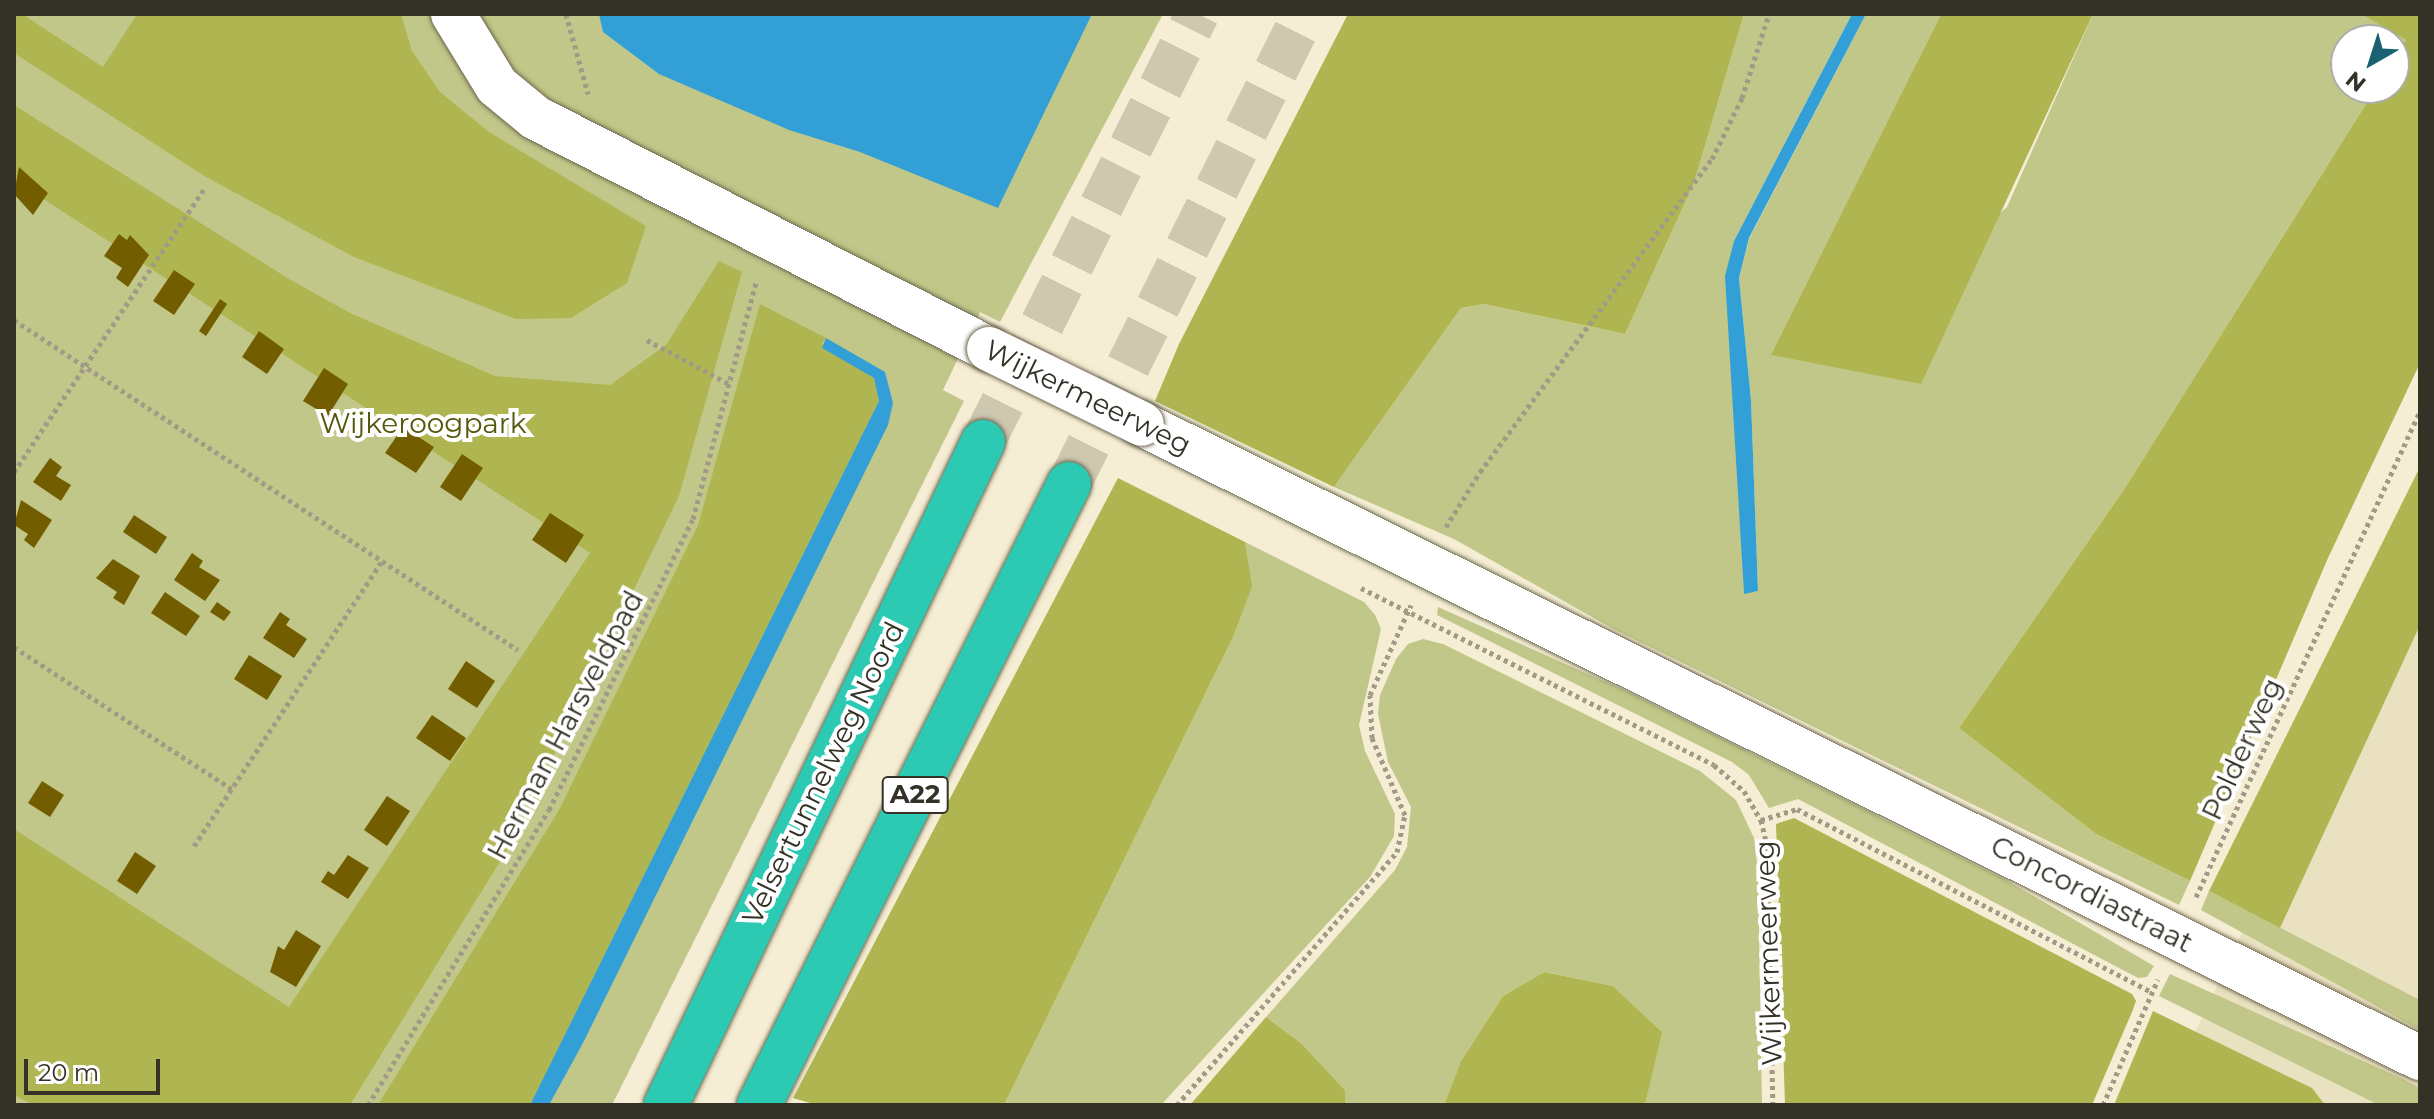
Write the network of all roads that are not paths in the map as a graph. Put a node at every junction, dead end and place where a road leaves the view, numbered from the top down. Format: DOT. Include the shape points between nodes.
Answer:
graph roads {
  1 [pos="453,14"];
  2 [pos="983,442"];
  3 [pos="1069,484"];
  4 [pos="1764,729"];
  5 [pos="2420,1058"];
  6 [pos="666,1105"];
  7 [pos="759,1105"];
  1 -- 4 [label="street, Wijkermeerweg, bridge" via="475,57 516,105 989,349"];
  2 -- 6 [label="highway, Velsertunnelweg Noord"];
  3 -- 7 [label="highway, A22"];
  4 -- 5 [label="street, Concordiastraat"];
}
